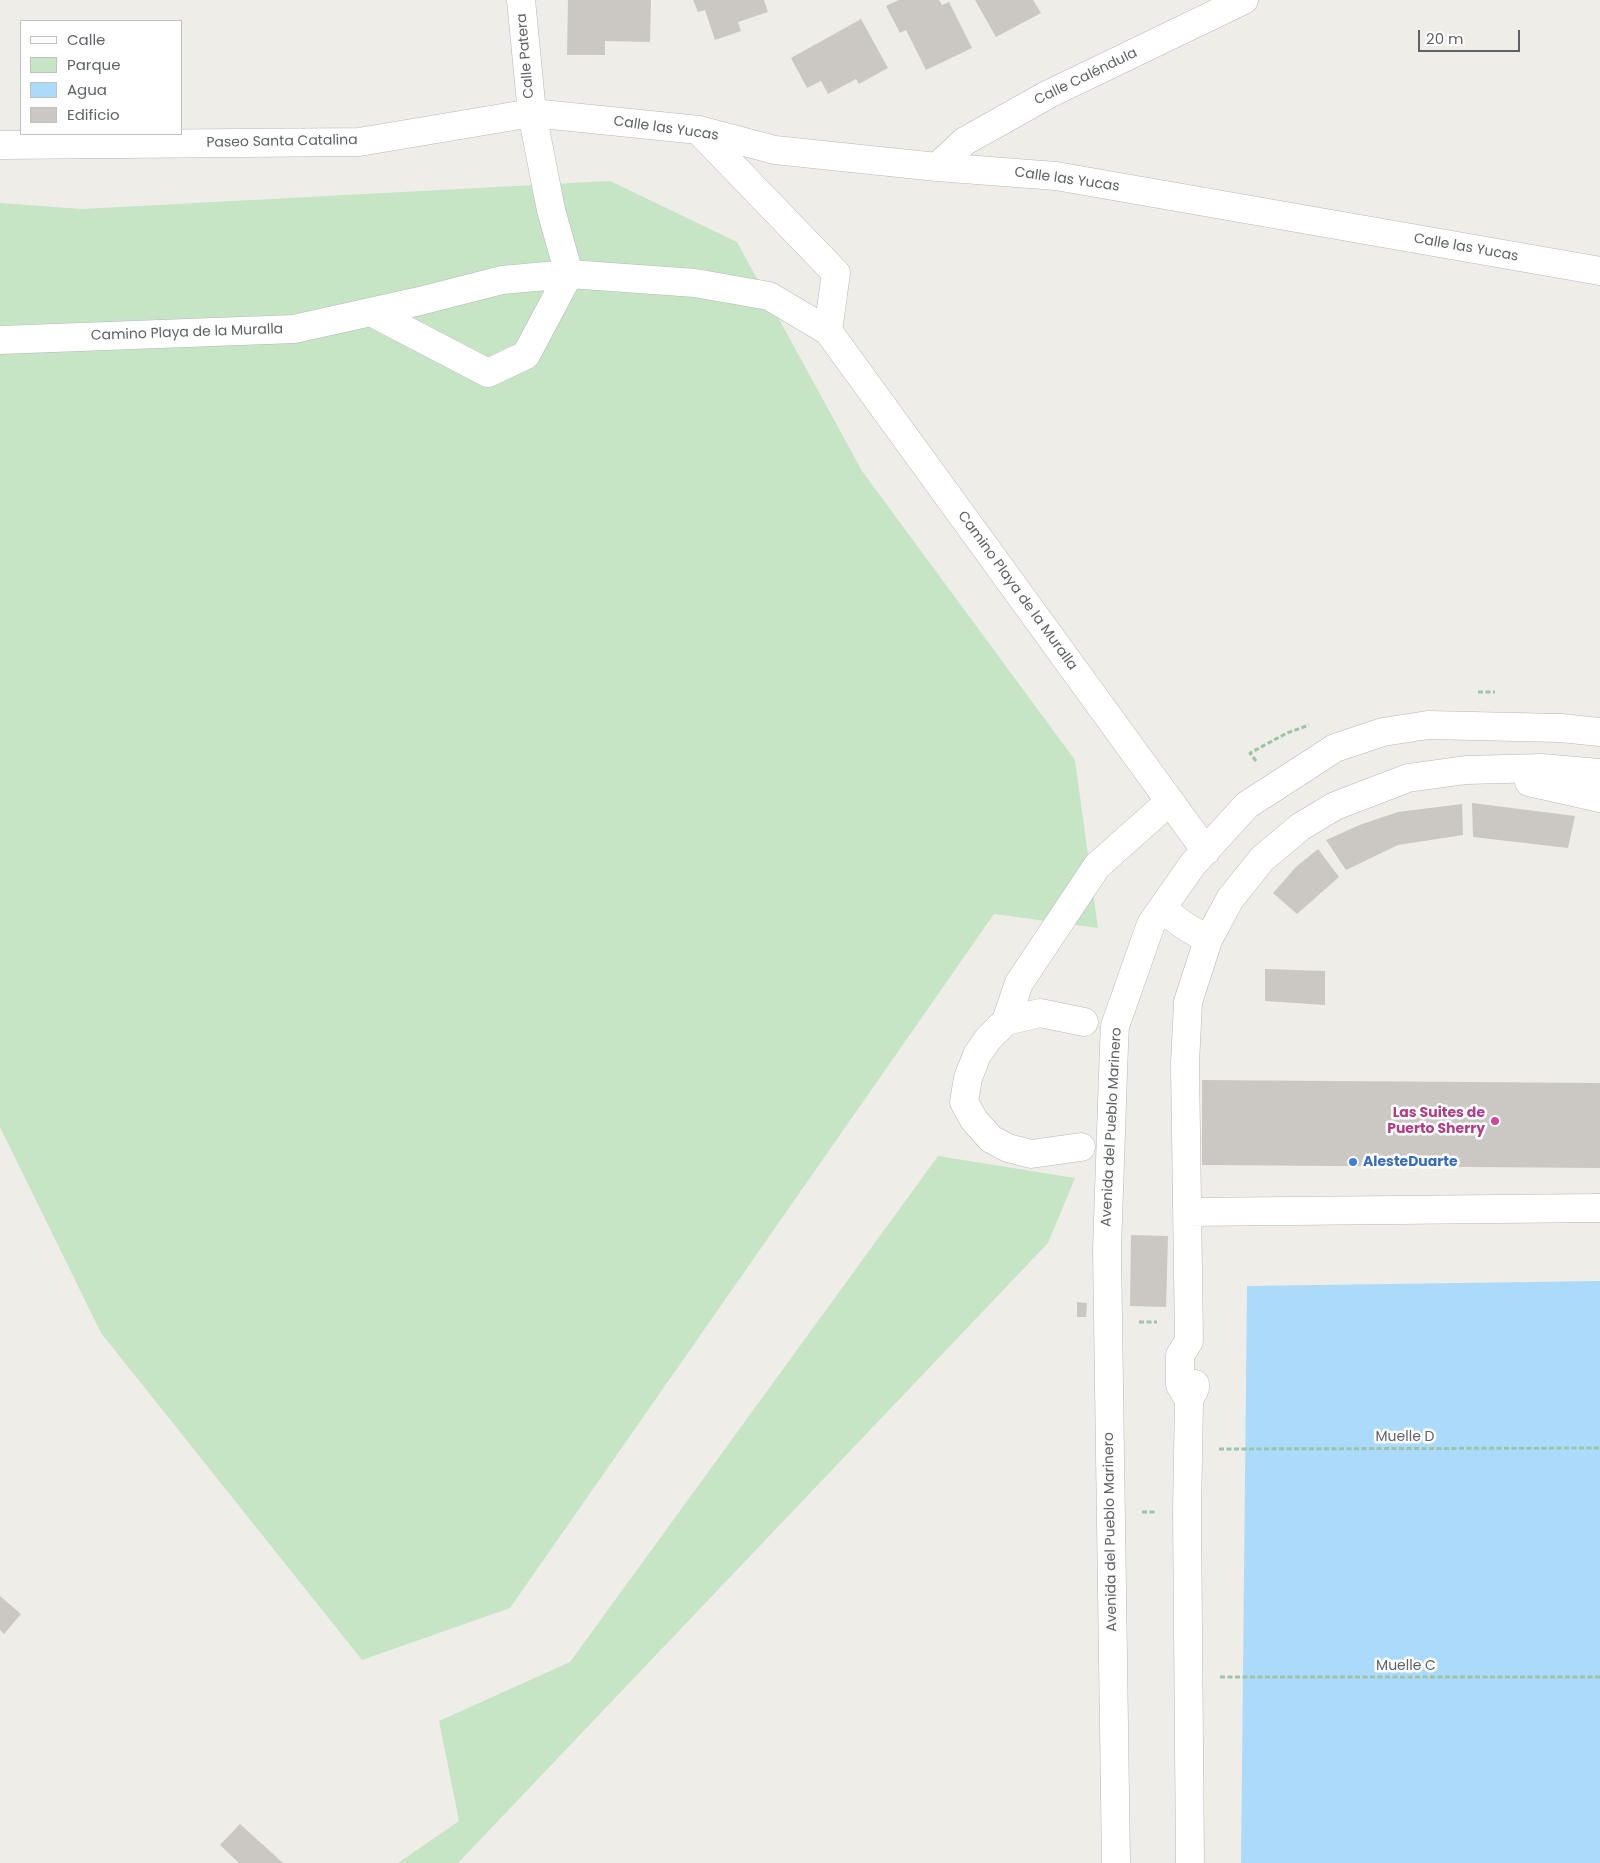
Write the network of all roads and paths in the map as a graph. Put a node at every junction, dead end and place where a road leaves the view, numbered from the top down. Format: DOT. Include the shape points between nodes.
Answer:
graph roads {
  1 [pos="521,0"];
  2 [pos="1244,0"];
  3 [pos="532,113"];
  4 [pos="699,130"];
  5 [pos="2,138"];
  6 [pos="937,166"];
  7 [pos="1600,271"];
  8 [pos="569,274"];
  9 [pos="371,312"];
  10 [pos="828,331"];
  11 [pos="0,340"];
  12 [pos="1600,732"];
  13 [pos="1466,770"];
  14 [pos="1600,773"];
  15 [pos="1600,798"];
  16 [pos="1170,801"];
  17 [pos="1206,850"];
  18 [pos="1162,908"];
  19 [pos="1208,940"];
  20 [pos="1006,1021"];
  21 [pos="1084,1022"];
  22 [pos="1081,1146"];
  23 [pos="1600,1208"];
  24 [pos="1188,1212"];
  25 [pos="1108,1322"];
  26 [pos="1189,1332"];
  27 [pos="1600,1448"];
  28 [pos="1211,1449"];
  29 [pos="1111,1512"];
  30 [pos="1187,1512"];
  31 [pos="1212,1677"];
  32 [pos="1600,1677"];
  33 [pos="1116,1863"];
  34 [pos="1190,1863"];
  1 -- 3 [label="street, Calle Patera"];
  2 -- 6 [label="street, Calle Caléndula" via="1049,94 965,141"];
  3 -- 4 [label="street, Calle las Yucas"];
  3 -- 5 [label="street, Paseo Santa Catalina" via="359,142"];
  3 -- 8 [label="street" via="551,210"];
  4 -- 6 [label="street, Calle las Yucas" via="775,150"];
  4 -- 10 [label="street" via="836,273"];
  6 -- 7 [label="street, Calle las Yucas" via="1056,176"];
  8 -- 9 [label="street, Camino Playa de la Muralla" via="502,280"];
  8 -- 9 [label="street" via="526,355 488,373"];
  8 -- 10 [label="street, Camino Playa de la Muralla" via="695,283 769,296"];
  9 -- 11 [label="street, Camino Playa de la Muralla" via="294,329"];
  10 -- 16 [label="street, Camino Playa de la Muralla"];
  12 -- 17 [label="street, Avenida del Pueblo Marinero" via="1428,725 1383,732 1335,748 1247,805"];
  13 -- 14 [label="street" via="1542,768"];
  13 -- 15 [label="street"];
  13 -- 19 [label="street" via="1408,778 1335,806 1300,827 1262,859 1230,899"];
  16 -- 17 [label="street, Camino Playa de la Muralla"];
  16 -- 20 [label="street" via="1097,866 1019,983"];
  17 -- 18 [label="street, Avenida del Pueblo Marinero"];
  18 -- 19 [label="street"];
  18 -- 25 [label="street, Avenida del Pueblo Marinero" via="1151,924 1115,1026 1107,1249"];
  19 -- 24 [label="street" via="1188,1002 1185,1064"];
  20 -- 21 [label="street" via="1040,1013"];
  20 -- 22 [label="street" via="977,1055 968,1078 964,1102 974,1120 991,1139 1031,1154"];
  23 -- 24 [label="street"];
  24 -- 26 [label="street"];
  25 -- 26 [label="path"];
  25 -- 29 [label="street, Avenida del Pueblo Marinero"];
  26 -- 30 [label="street" via="1180,1356 1180,1385 1189,1400"];
  27 -- 28 [label="path, Muelle D"];
  29 -- 30 [label="path"];
  29 -- 33 [label="street, Avenida del Pueblo Marinero"];
  30 -- 34 [label="street"];
  31 -- 32 [label="path, Muelle C"];
}
